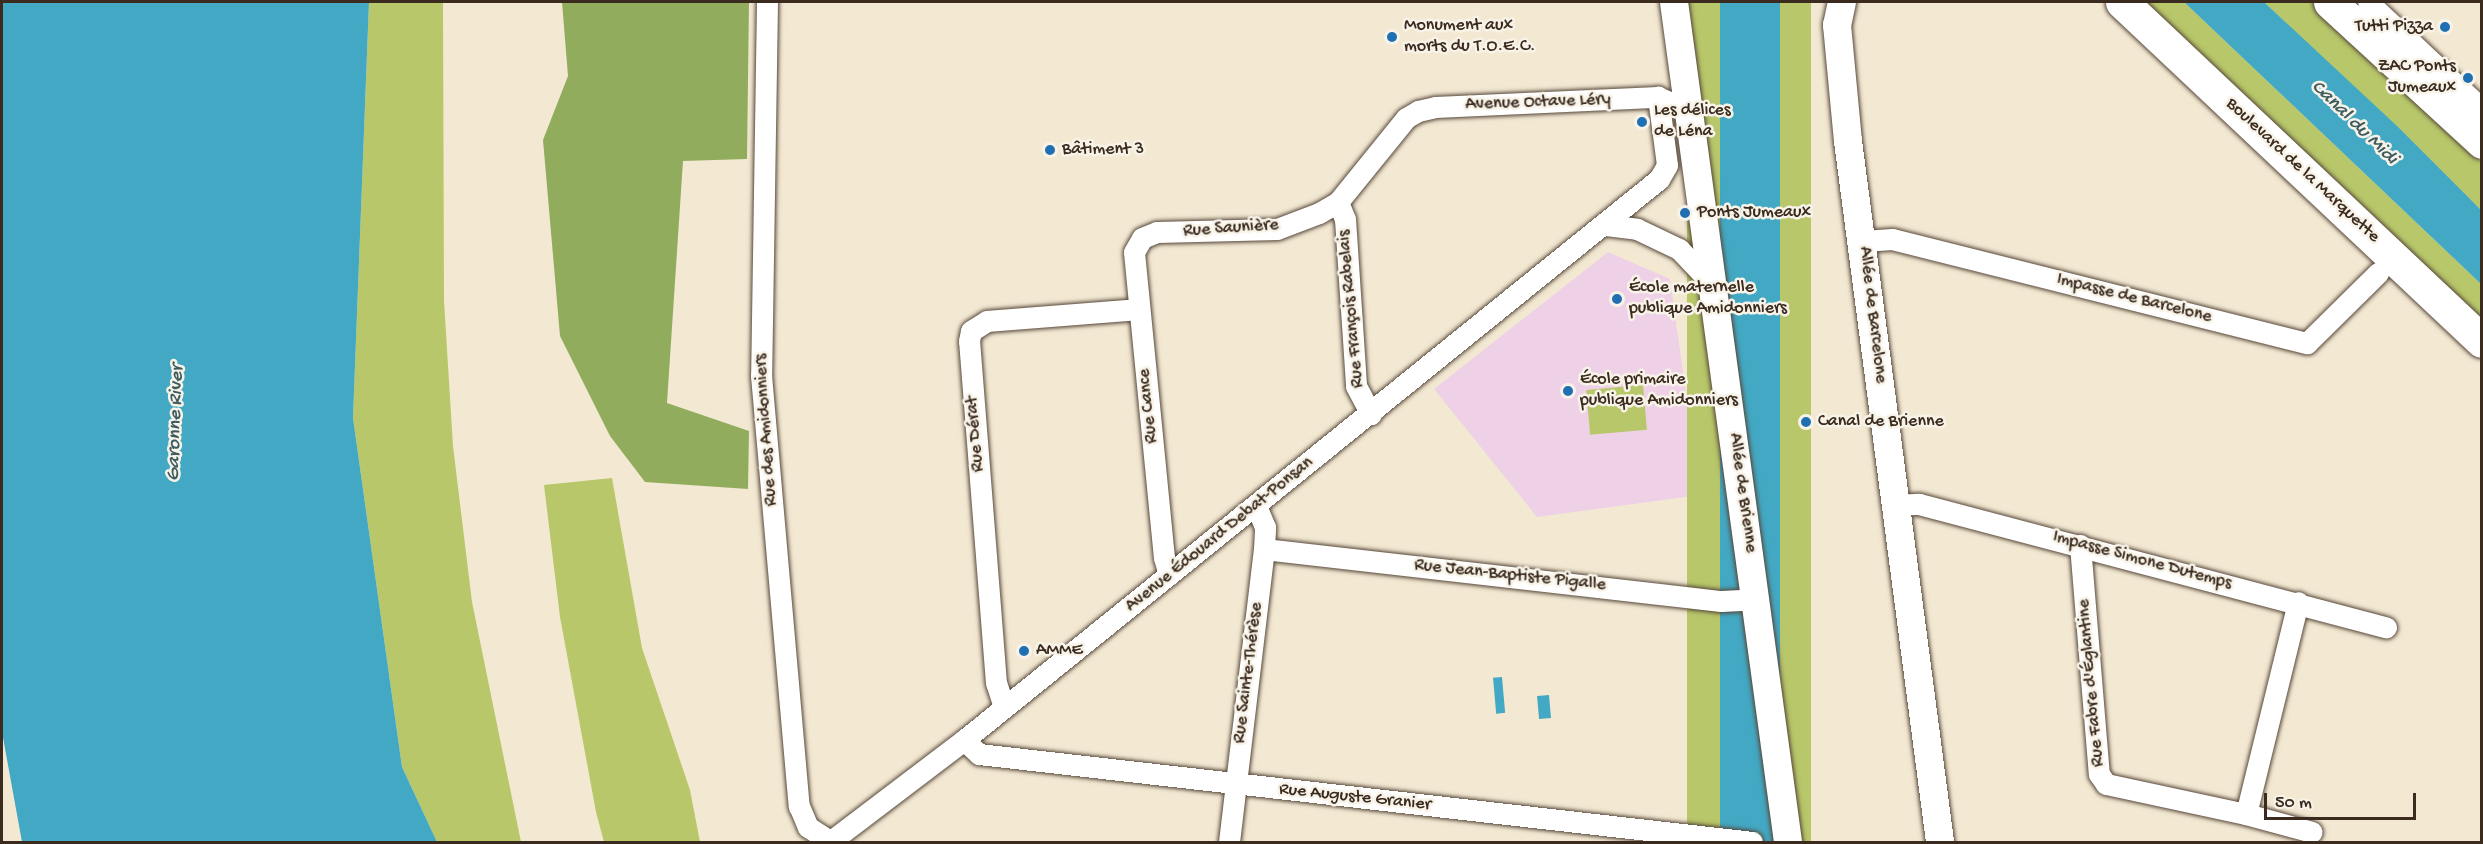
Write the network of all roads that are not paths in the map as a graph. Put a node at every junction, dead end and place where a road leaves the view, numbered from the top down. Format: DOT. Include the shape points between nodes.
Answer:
graph roads {
  1 [pos="766,2"];
  2 [pos="1674,2"];
  3 [pos="1842,2"];
  4 [pos="2122,2"];
  5 [pos="2330,2"];
  6 [pos="2368,2"];
  7 [pos="1683,66"];
  8 [pos="1658,97"];
  9 [pos="2481,109"];
  10 [pos="1418,111"];
  11 [pos="1690,121"];
  12 [pos="2481,142"];
  13 [pos="1338,202"];
  14 [pos="1606,225"];
  15 [pos="1142,238"];
  16 [pos="1863,240"];
  17 [pos="2378,273"];
  18 [pos="1713,285"];
  19 [pos="1139,309"];
  20 [pos="2481,341"];
  21 [pos="1371,414"];
  22 [pos="1897,505"];
  23 [pos="1256,506"];
  24 [pos="2080,545"];
  25 [pos="1264,549"];
  26 [pos="1169,575"];
  27 [pos="1756,599"];
  28 [pos="2298,602"];
  29 [pos="2386,627"];
  30 [pos="1004,707"];
  31 [pos="964,740"];
  32 [pos="1236,785"];
  33 [pos="2246,814"];
  34 [pos="2312,832"];
  35 [pos="831,842"];
  36 [pos="1229,843"];
  37 [pos="1752,843"];
  38 [pos="1788,843"];
  39 [pos="1940,843"];
  1 -- 35 [label="street, Rue des Amidonniers" via="761,375 799,806 808,827"];
  2 -- 7 [label="main road, Allée de Brienne"];
  3 -- 16 [label="main road, Allée de Barcelone" via="1837,29"];
  4 -- 20 [label="main road, Boulevard de la Marquette"];
  5 -- 12 [label="main road"];
  6 -- 9 [label="street"];
  7 -- 8 [label="street"];
  7 -- 11 [label="main road, Allée de Brienne"];
  8 -- 10 [label="street, Avenue Octave Léry" via="1435,107"];
  8 -- 11 [label="street"];
  8 -- 14 [label="street, Avenue Édouard Debat-Ponsan" via="1667,165 1659,179"];
  10 -- 13 [label="street, Rue Saunière" via="1406,118"];
  11 -- 18 [label="main road, Allée de Brienne"];
  13 -- 15 [label="street, Rue Saunière" via="1277,229 1157,232"];
  13 -- 21 [label="street, Rue François Rabelais" via="1345,219 1356,386"];
  14 -- 18 [label="street" via="1637,229 1679,249"];
  14 -- 21 [label="street, Avenue Édouard Debat-Ponsan"];
  15 -- 19 [label="street, Rue Cance" via="1134,252"];
  16 -- 17 [label="street, Impasse de Barcelone" via="1892,238 2307,343"];
  16 -- 22 [label="main road, Allée de Barcelone"];
  18 -- 27 [label="main road, Allée de Brienne"];
  19 -- 26 [label="street, Rue Cance" via="1164,558"];
  19 -- 30 [label="street, Rue Dérat" via="987,321 971,331 996,683"];
  21 -- 23 [label="street, Avenue Édouard Debat-Ponsan"];
  22 -- 24 [label="street, Impasse Simone Dutemps" via="1919,504"];
  22 -- 39 [label="main road, Allée de Barcelone"];
  23 -- 25 [label="street, Rue Sainte-Thérèse" via="1265,527"];
  23 -- 26 [label="street, Avenue Édouard Debat-Ponsan"];
  24 -- 28 [label="street, Impasse Simone Dutemps"];
  24 -- 33 [label="street, Rue Fabre d'Églantine" via="2099,774 2106,784"];
  25 -- 27 [label="street, Rue Jean-Baptiste Pigalle" via="1721,601"];
  25 -- 32 [label="street, Rue Sainte-Thérèse"];
  26 -- 30 [label="street, Avenue Édouard Debat-Ponsan"];
  27 -- 38 [label="main road, Allée de Brienne"];
  28 -- 29 [label="street, Impasse Simone Dutemps"];
  28 -- 33 [label="street"];
  30 -- 31 [label="street, Avenue Édouard Debat-Ponsan"];
  31 -- 32 [label="street, Rue Auguste Granier" via="979,754"];
  31 -- 35 [label="street, Avenue Édouard Debat-Ponsan"];
  32 -- 36 [label="street, Rue Sainte-Thérèse"];
  32 -- 37 [label="street, Rue Auguste Granier"];
  33 -- 34 [label="street, Rue Fabre d'Églantine"];
}
